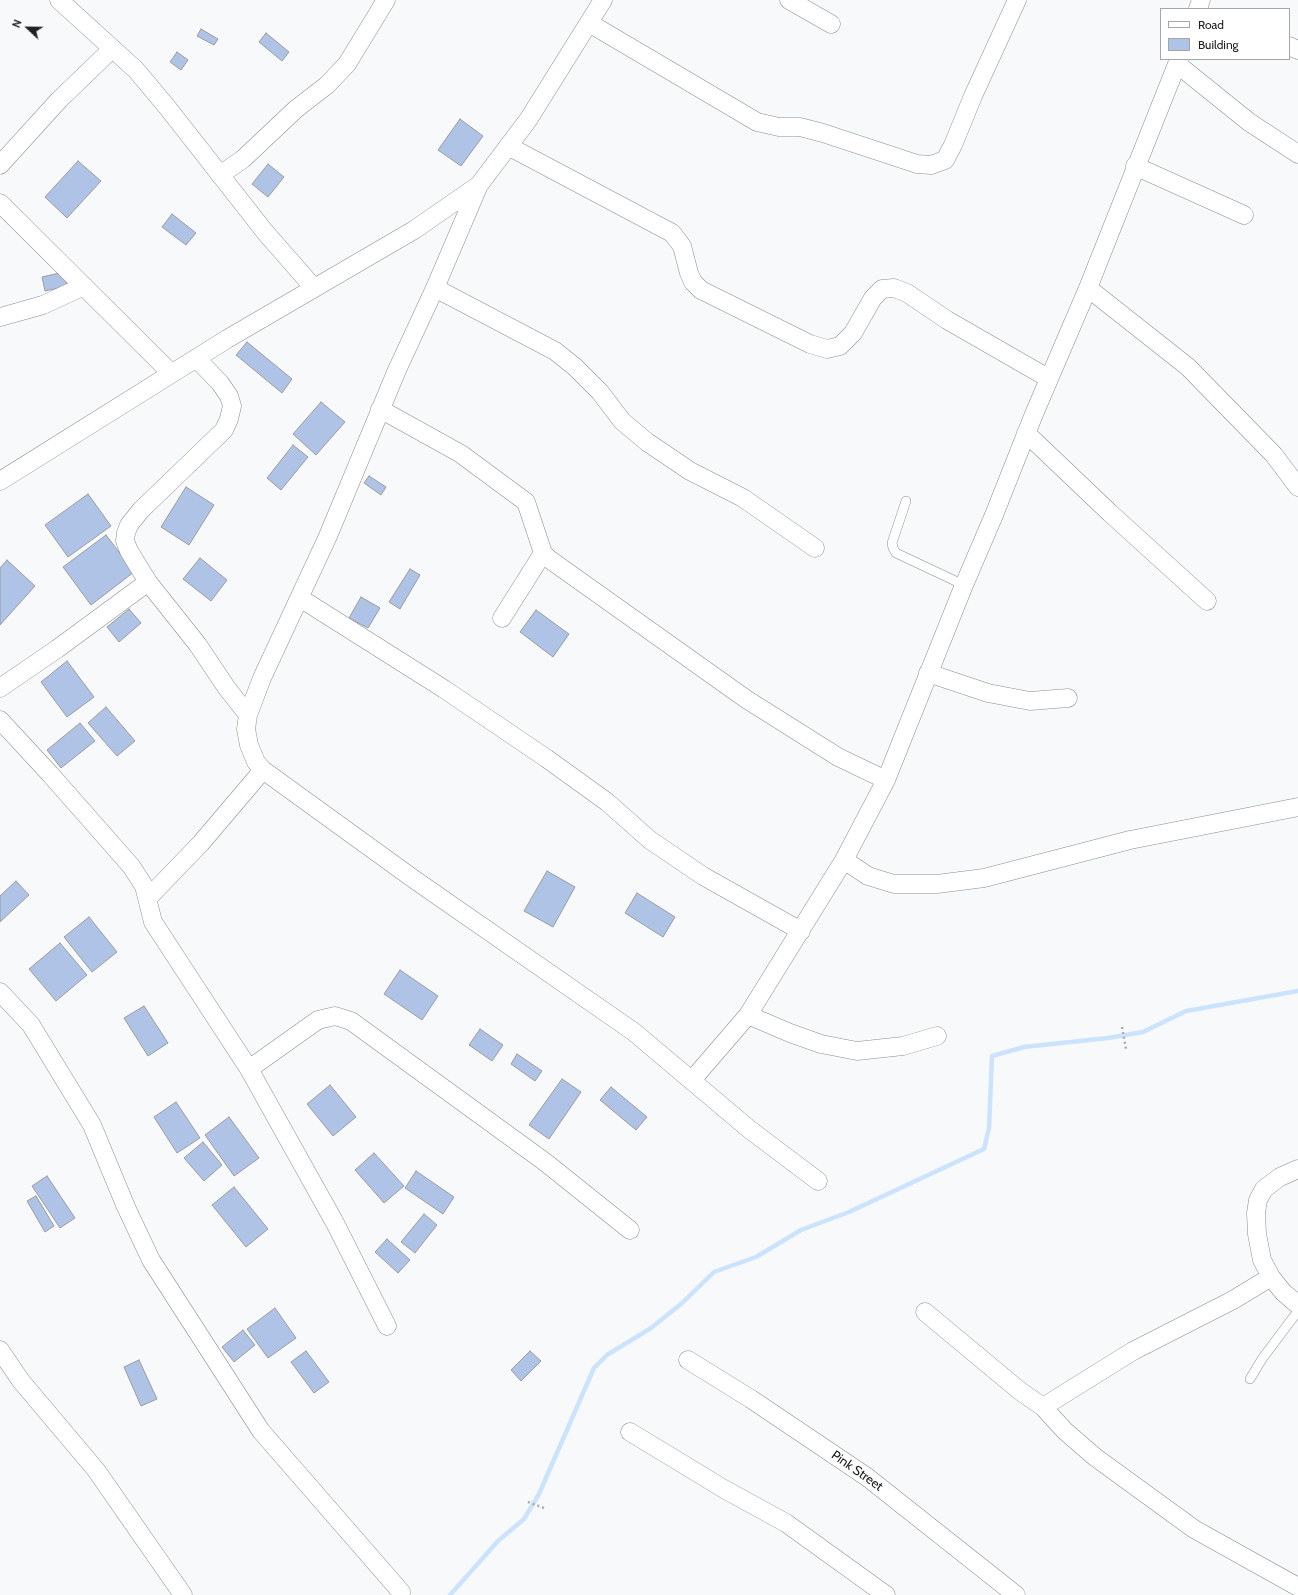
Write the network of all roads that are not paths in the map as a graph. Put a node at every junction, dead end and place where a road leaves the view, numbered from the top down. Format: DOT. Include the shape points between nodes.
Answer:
graph roads {
  1 [pos="59,0"];
  2 [pos="386,0"];
  3 [pos="603,0"];
  4 [pos="789,0"];
  5 [pos="1017,0"];
  6 [pos="588,23"];
  7 [pos="831,24"];
  8 [pos="112,49"];
  9 [pos="1178,61"];
  10 [pos="508,146"];
  11 [pos="1298,154"];
  12 [pos="0,165"];
  13 [pos="1135,166"];
  14 [pos="220,175"];
  15 [pos="479,185"];
  16 [pos="0,203"];
  17 [pos="1244,215"];
  18 [pos="84,286"];
  19 [pos="314,288"];
  20 [pos="435,288"];
  21 [pos="1088,288"];
  22 [pos="0,317"];
  23 [pos="196,358"];
  24 [pos="172,373"];
  25 [pos="1048,378"];
  26 [pos="380,409"];
  27 [pos="1026,433"];
  28 [pos="0,480"];
  29 [pos="1298,487"];
  30 [pos="906,501"];
  31 [pos="815,548"];
  32 [pos="543,553"];
  33 [pos="148,582"];
  34 [pos="964,585"];
  35 [pos="300,598"];
  36 [pos="1207,601"];
  37 [pos="502,618"];
  38 [pos="928,673"];
  39 [pos="0,688"];
  40 [pos="1068,698"];
  41 [pos="248,715"];
  42 [pos="0,720"];
  43 [pos="263,770"];
  44 [pos="886,780"];
  45 [pos="1298,807"];
  46 [pos="844,860"];
  47 [pos="148,897"];
  48 [pos="801,931"];
  49 [pos="0,992"];
  50 [pos="748,1015"];
  51 [pos="937,1036"];
  52 [pos="249,1069"];
  53 [pos="692,1080"];
  54 [pos="1298,1169"];
  55 [pos="818,1181"];
  56 [pos="630,1230"];
  57 [pos="1271,1277"];
  58 [pos="1298,1305"];
  59 [pos="1298,1311"];
  60 [pos="925,1312"];
  61 [pos="387,1326"];
  62 [pos="0,1350"];
  63 [pos="688,1360"];
  64 [pos="1250,1379"];
  65 [pos="1043,1407"];
  66 [pos="630,1432"];
  67 [pos="1298,1588"];
  68 [pos="401,1592"];
  69 [pos="183,1595"];
  70 [pos="886,1595"];
  71 [pos="1016,1595"];
  1 -- 8 [label="street"];
  2 -- 14 [label="street" via="347,64 327,85"];
  3 -- 6 [label="street"];
  4 -- 7 [label="street"];
  5 -- 6 [label="street" via="953,146 945,160 931,165 917,164 800,127 778,127 757,122"];
  6 -- 10 [label="street" via="528,120"];
  8 -- 12 [label="street" via="59,100"];
  8 -- 14 [label="street" via="136,70"];
  9 -- 11 [label="street" via="1249,122"];
  9 -- 13 [label="street"];
  10 -- 15 [label="street"];
  10 -- 25 [label="street" via="672,233 682,246 693,282 701,290 810,344 826,348 840,346 853,333 873,298 882,289 894,288 907,293 947,320"];
  13 -- 17 [label="street"];
  13 -- 21 [label="street"];
  14 -- 19 [label="street"];
  15 -- 19 [label="street" via="414,230"];
  15 -- 20 [label="street"];
  16 -- 18 [label="street"];
  18 -- 22 [label="street" via="43,305"];
  18 -- 24 [label="street"];
  19 -- 23 [label="street"];
  20 -- 26 [label="street"];
  20 -- 31 [label="street" via="555,351 595,387 622,421 647,442 690,471 743,498"];
  21 -- 25 [label="street"];
  21 -- 29 [label="street" via="1188,367 1274,455"];
  23 -- 24 [label="street"];
  23 -- 33 [label="street" via="220,383 232,406 224,430 141,510 129,525 125,541"];
  24 -- 28 [label="street"];
  25 -- 27 [label="street"];
  26 -- 32 [label="street" via="461,454 526,502"];
  26 -- 35 [label="street"];
  27 -- 34 [label="street"];
  27 -- 36 [label="street"];
  30 -- 34 [label="lane" via="892,543 896,553"];
  32 -- 37 [label="street"];
  32 -- 44 [label="street" via="746,699 838,757"];
  33 -- 39 [label="street" via="57,650"];
  33 -- 41 [label="street" via="198,645"];
  34 -- 38 [label="street"];
  35 -- 41 [label="street" via="262,678"];
  35 -- 48 [label="street" via="444,689 546,758 607,802 650,840 703,876"];
  38 -- 40 [label="street" via="988,693 1030,701"];
  38 -- 44 [label="street"];
  41 -- 43 [label="street" via="246,729 249,745 256,762"];
  42 -- 47 [label="street" via="131,866"];
  43 -- 47 [label="street" via="201,843"];
  43 -- 53 [label="street" via="415,880 634,1032"];
  44 -- 46 [label="street"];
  45 -- 46 [label="street" via="1130,840 984,878 937,884 894,884 868,876"];
  46 -- 48 [label="street"];
  47 -- 52 [label="street" via="153,922 160,934"];
  48 -- 50 [label="street"];
  49 -- 68 [label="street" via="31,1025 92,1125 151,1260 261,1431"];
  50 -- 51 [label="street" via="821,1044 857,1051 903,1046"];
  50 -- 53 [label="street"];
  52 -- 56 [label="street" via="318,1020 335,1016 351,1021 545,1162"];
  52 -- 61 [label="street" via="335,1224"];
  53 -- 55 [label="street" via="749,1129"];
  54 -- 57 [label="street" via="1264,1188 1258,1200 1257,1234 1262,1260"];
  57 -- 58 [label="street"];
  57 -- 65 [label="street" via="1233,1300 1133,1351"];
  59 -- 64 [label="lane"];
  60 -- 65 [label="street"];
  62 -- 69 [label="street" via="21,1381 96,1470"];
  63 -- 71 [label="street, Pink Street" via="867,1477"];
  65 -- 67 [label="street" via="1065,1431 1095,1457 1194,1529"];
  66 -- 70 [label="street" via="724,1490 786,1523"];
}
